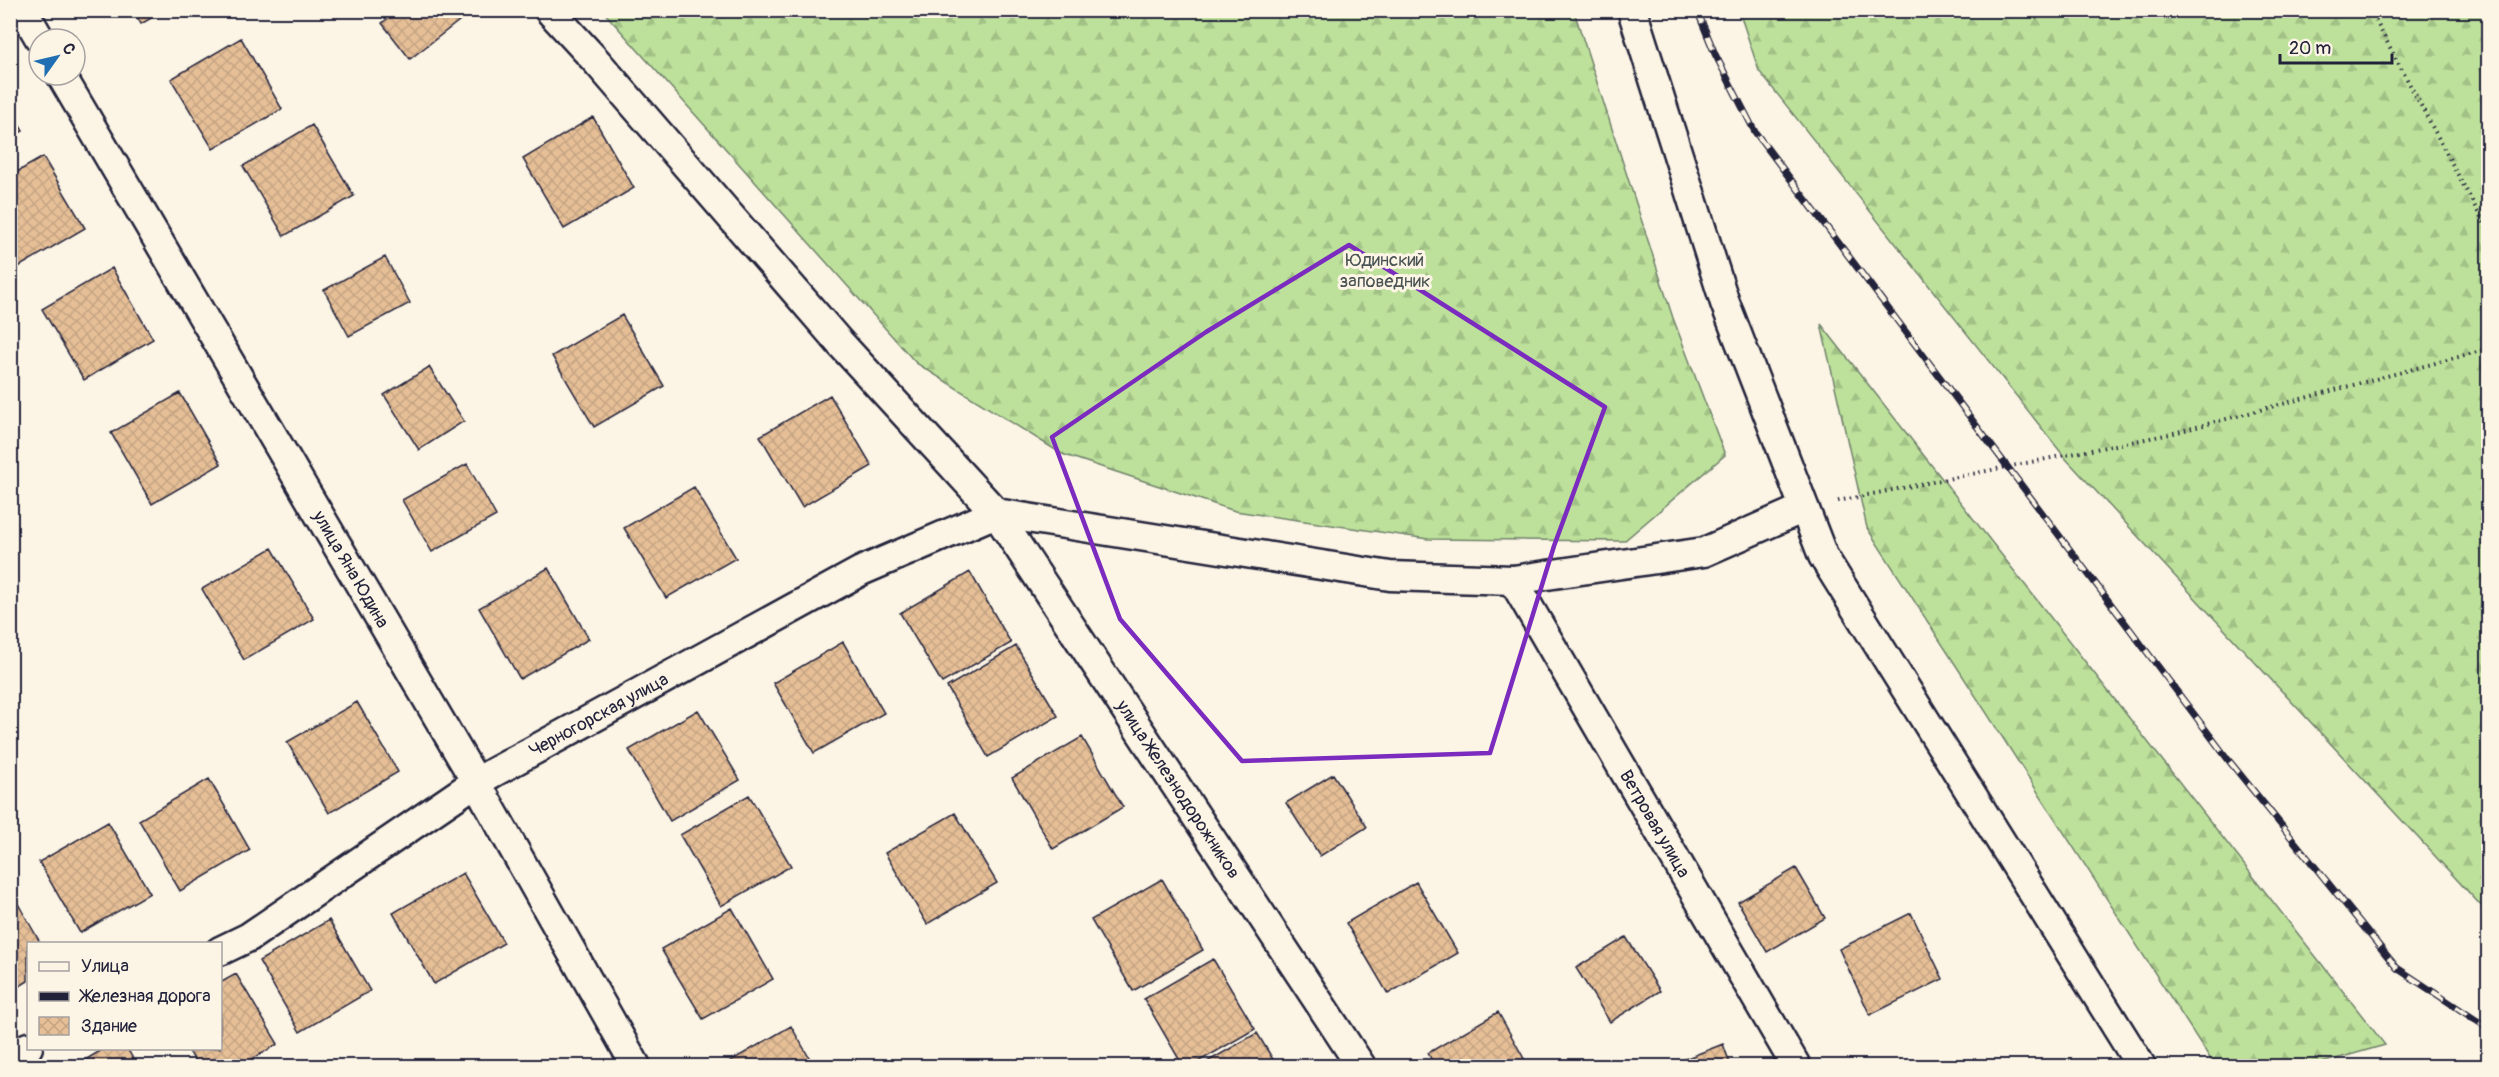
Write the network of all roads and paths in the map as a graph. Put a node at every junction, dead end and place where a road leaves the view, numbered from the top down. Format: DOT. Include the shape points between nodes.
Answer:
graph roads {
  1 [pos="23,10"];
  2 [pos="549,10"];
  3 [pos="1632,10"];
  4 [pos="2370,10"];
  5 [pos="33,27"];
  6 [pos="68,87"];
  7 [pos="2488,231"];
  8 [pos="2488,349"];
  9 [pos="1804,508"];
  10 [pos="996,513"];
  11 [pos="1513,580"];
  12 [pos="476,782"];
  13 [pos="222,950"];
  14 [pos="27,1047"];
  15 [pos="10,1055"];
  16 [pos="636,1066"];
  17 [pos="1361,1066"];
  18 [pos="1796,1066"];
  19 [pos="2141,1066"];
  1 -- 5 [label="street"];
  2 -- 10 [label="street, улица Железнодорожников" via="840,343"];
  3 -- 9 [label="street" via="1725,303"];
  4 -- 7 [label="path"];
  6 -- 12 [label="street, улица Яна Юдина"];
  8 -- 9 [label="path" via="2170,434"];
  9 -- 11 [label="street" via="1704,552"];
  9 -- 19 [label="street" via="1822,556"];
  10 -- 11 [label="street" via="1390,576"];
  10 -- 12 [label="street, Черногорская улица" via="861,571"];
  10 -- 17 [label="street, улица Железнодорожников"];
  11 -- 18 [label="street, Ветровая улица"];
  12 -- 13 [label="street, Черногорская улица" via="249,937"];
  12 -- 16 [label="street, улица Яна Юдина"];
  14 -- 15 [label="street"];
}
